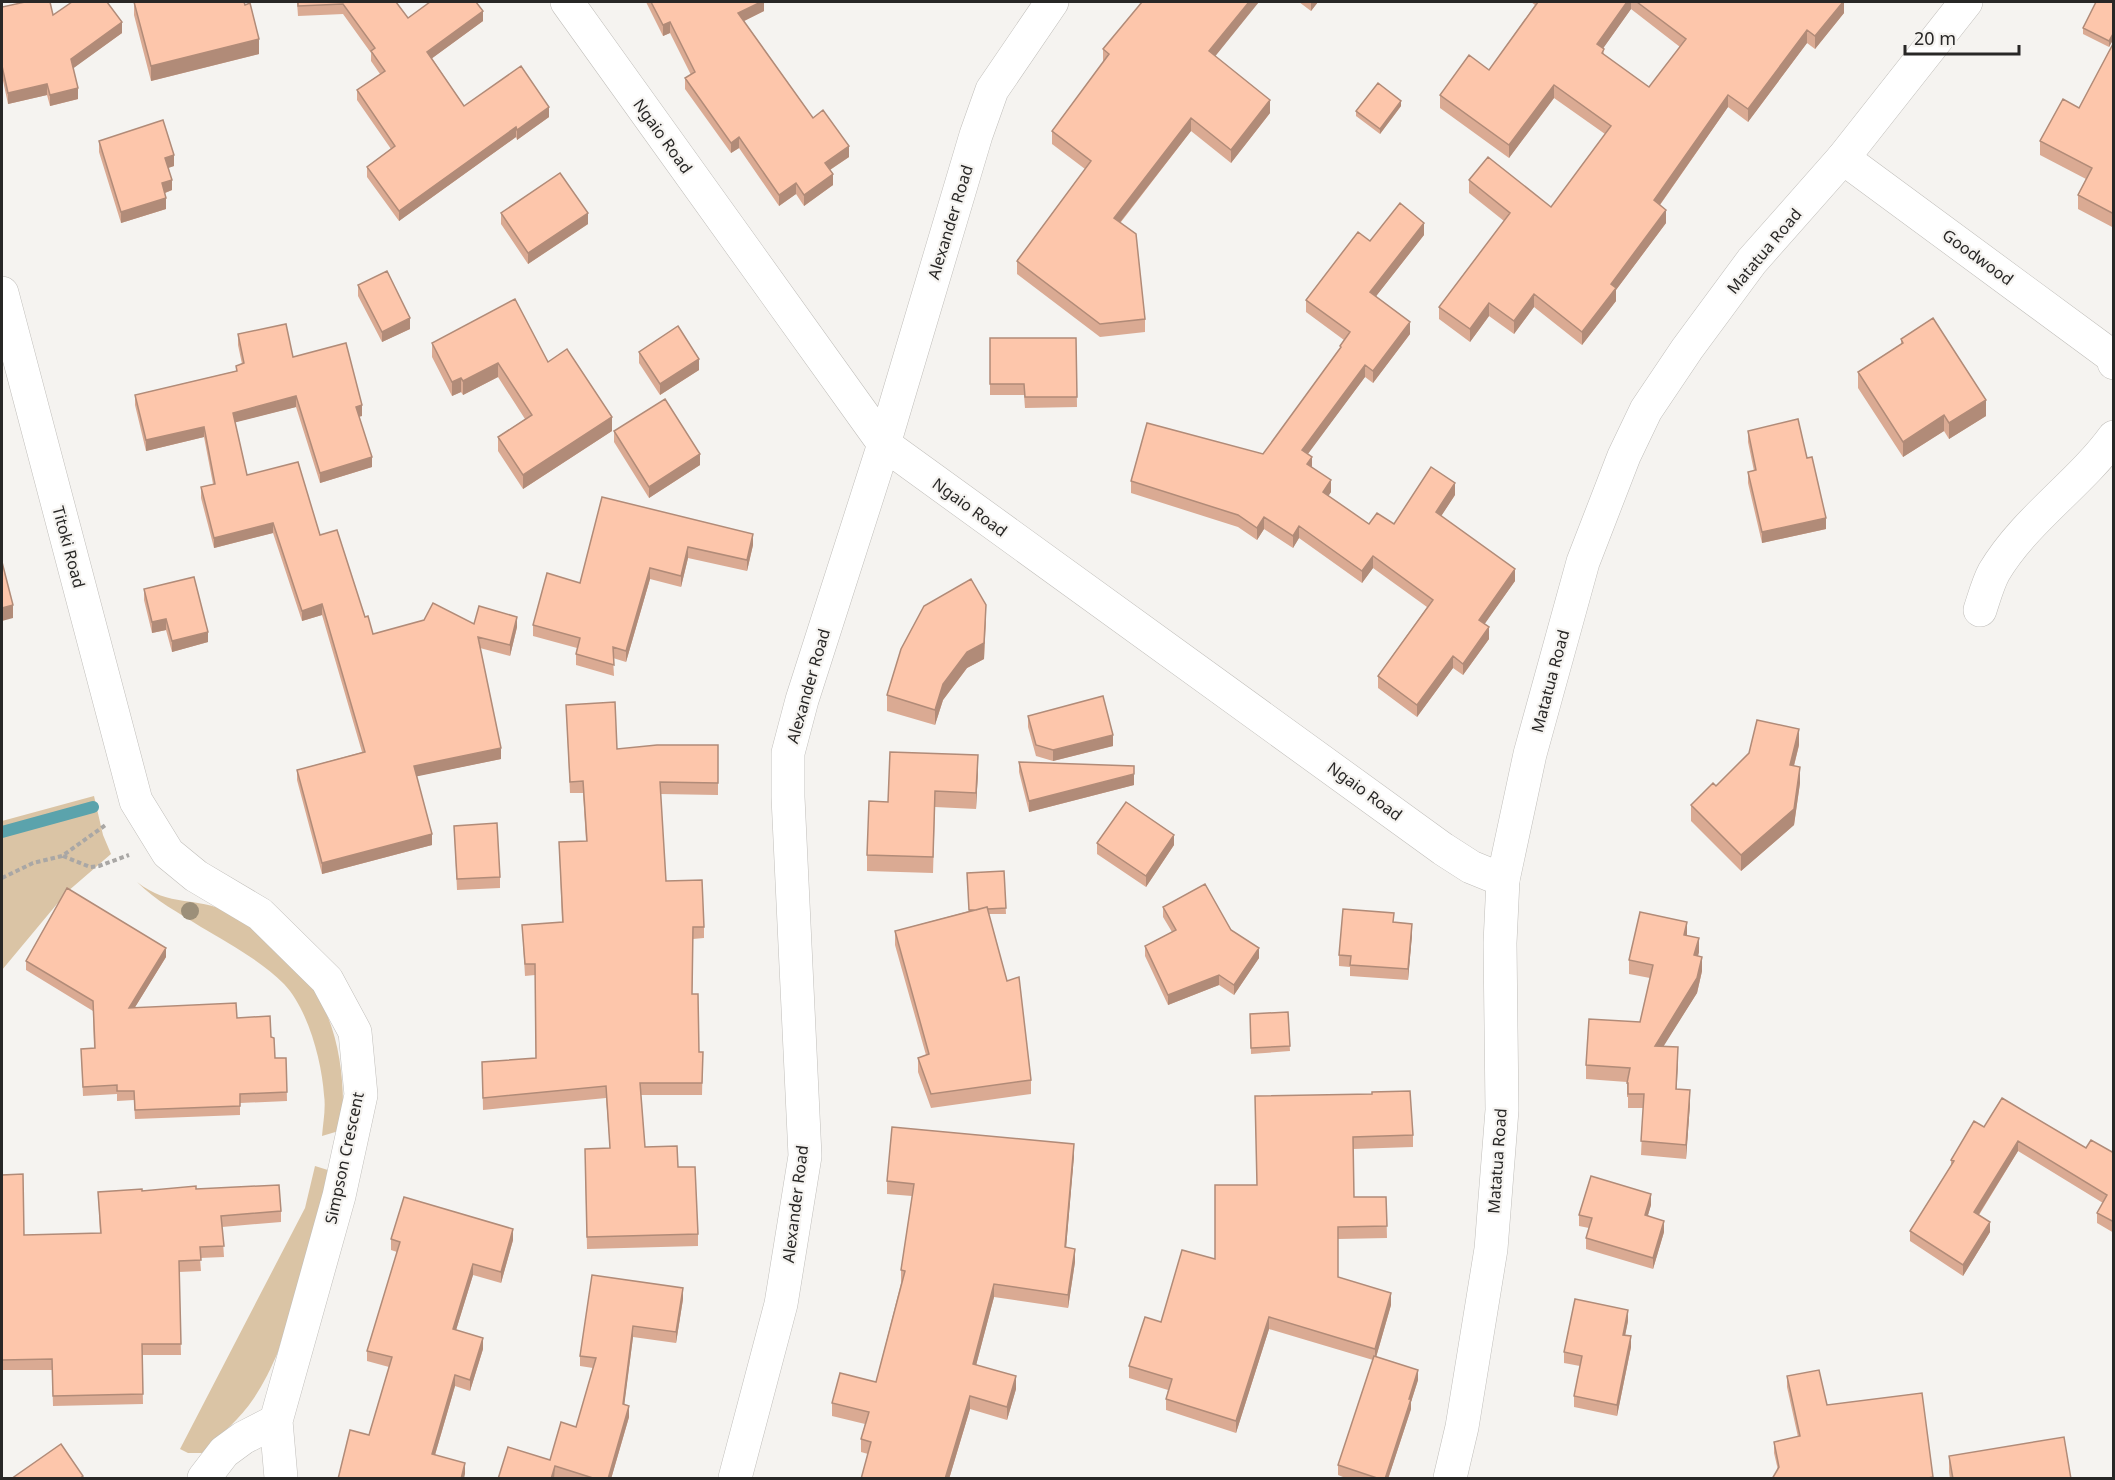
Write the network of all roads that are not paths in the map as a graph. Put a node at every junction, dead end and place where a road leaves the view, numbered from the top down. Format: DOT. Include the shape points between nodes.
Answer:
graph roads {
  1 [pos="567,2"];
  2 [pos="1052,2"];
  3 [pos="1966,2"];
  4 [pos="1843,158"];
  5 [pos="2,293"];
  6 [pos="2113,357"];
  7 [pos="2114,363"];
  8 [pos="2114,437"];
  9 [pos="884,444"];
  10 [pos="1980,610"];
  11 [pos="136,801"];
  12 [pos="1503,880"];
  13 [pos="276,1421"];
  14 [pos="204,1479"];
  15 [pos="281,1479"];
  16 [pos="735,1479"];
  17 [pos="1450,1479"];
  1 -- 9 [label="street, Ngaio Road"];
  2 -- 9 [label="street, Alexander Road" via="992,90"];
  3 -- 4 [label="street, Matatua Road"];
  4 -- 6 [label="street, Goodwood"];
  4 -- 12 [label="street, Matatua Road" via="1752,261 1687,349 1646,411 1624,456 1583,562 1530,754"];
  5 -- 11 [label="street, Titoki Road"];
  6 -- 7 [label="street, Goodwood"];
  8 -- 10 [label="street" via="2021,536 1994,572"];
  9 -- 12 [label="street, Ngaio Road" via="1443,849 1471,867"];
  9 -- 16 [label="street, Alexander Road" via="788,753 805,1156 782,1304"];
  11 -- 13 [label="street, Simpson Crescent" via="168,853 196,876 260,914 327,980 355,1032 361,1095 339,1196"];
  12 -- 17 [label="street, Matatua Road" via="1502,1110 1491,1249"];
  13 -- 14 [label="street" via="224,1452"];
  13 -- 15 [label="street, Simpson Crescent"];
}
